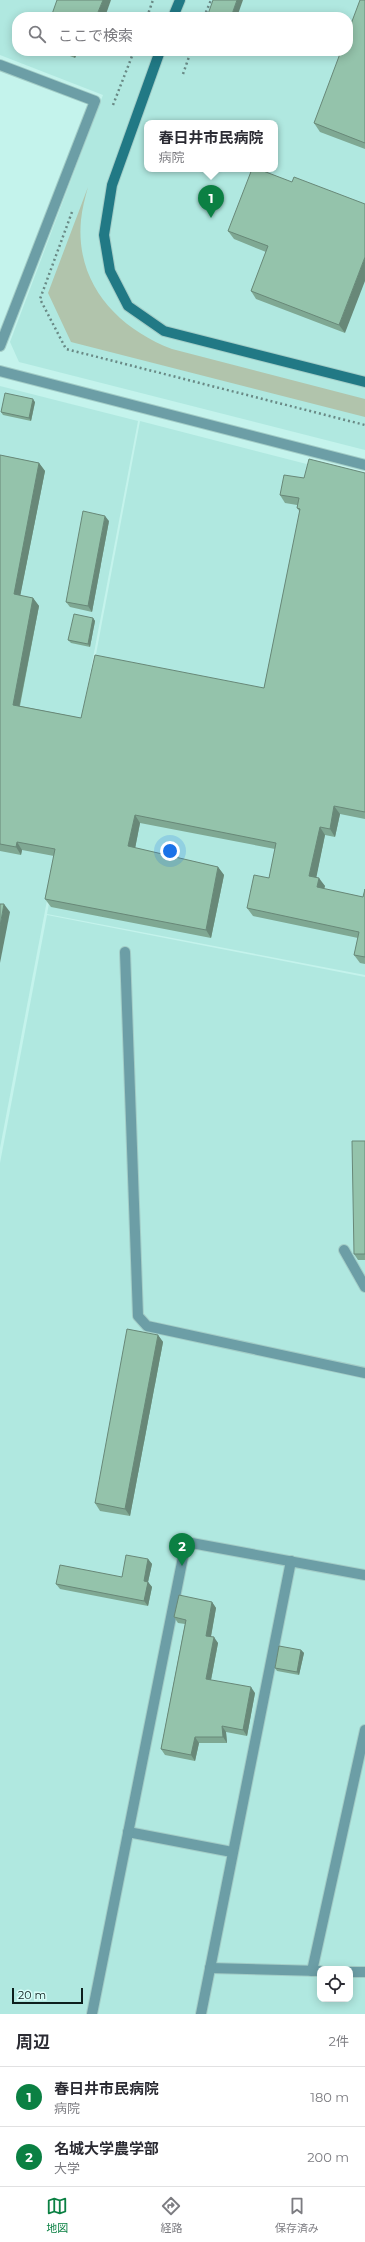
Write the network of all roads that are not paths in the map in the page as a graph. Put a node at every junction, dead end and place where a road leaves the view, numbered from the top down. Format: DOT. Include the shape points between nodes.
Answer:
graph roads {
  1 [pos="180,0"];
  2 [pos="175,12"];
  3 [pos="158,56"];
  4 [pos="0,65"];
  5 [pos="0,346"];
  6 [pos="0,371"];
  7 [pos="365,382"];
  8 [pos="365,465"];
  9 [pos="125,952"];
  10 [pos="344,1250"];
  11 [pos="365,1287"];
  12 [pos="365,1373"];
  13 [pos="291,1561"];
  14 [pos="365,1575"];
  15 [pos="365,1730"];
  16 [pos="128,1832"];
  17 [pos="232,1852"];
  18 [pos="210,1968"];
  19 [pos="316,1971"];
  20 [pos="353,1972"];
  21 [pos="365,1972"];
  22 [pos="92,2014"];
  23 [pos="201,2014"];
  1 -- 2 [label="street"];
  3 -- 7 [label="street" via="112,185 104,235 110,270 128,306 164,331"];
  4 -- 5 [label="street" via="94,101"];
  6 -- 8 [label="street"];
  9 -- 12 [label="street" via="138,1316 147,1326"];
  10 -- 11 [label="street"];
  13 -- 14 [label="street"];
  13 -- 16 [label="street" via="186,1542"];
  13 -- 17 [label="street"];
  15 -- 19 [label="street"];
  16 -- 17 [label="street"];
  16 -- 22 [label="street"];
  17 -- 18 [label="street"];
  18 -- 19 [label="street"];
  18 -- 23 [label="street"];
  20 -- 21 [label="street"];
}
